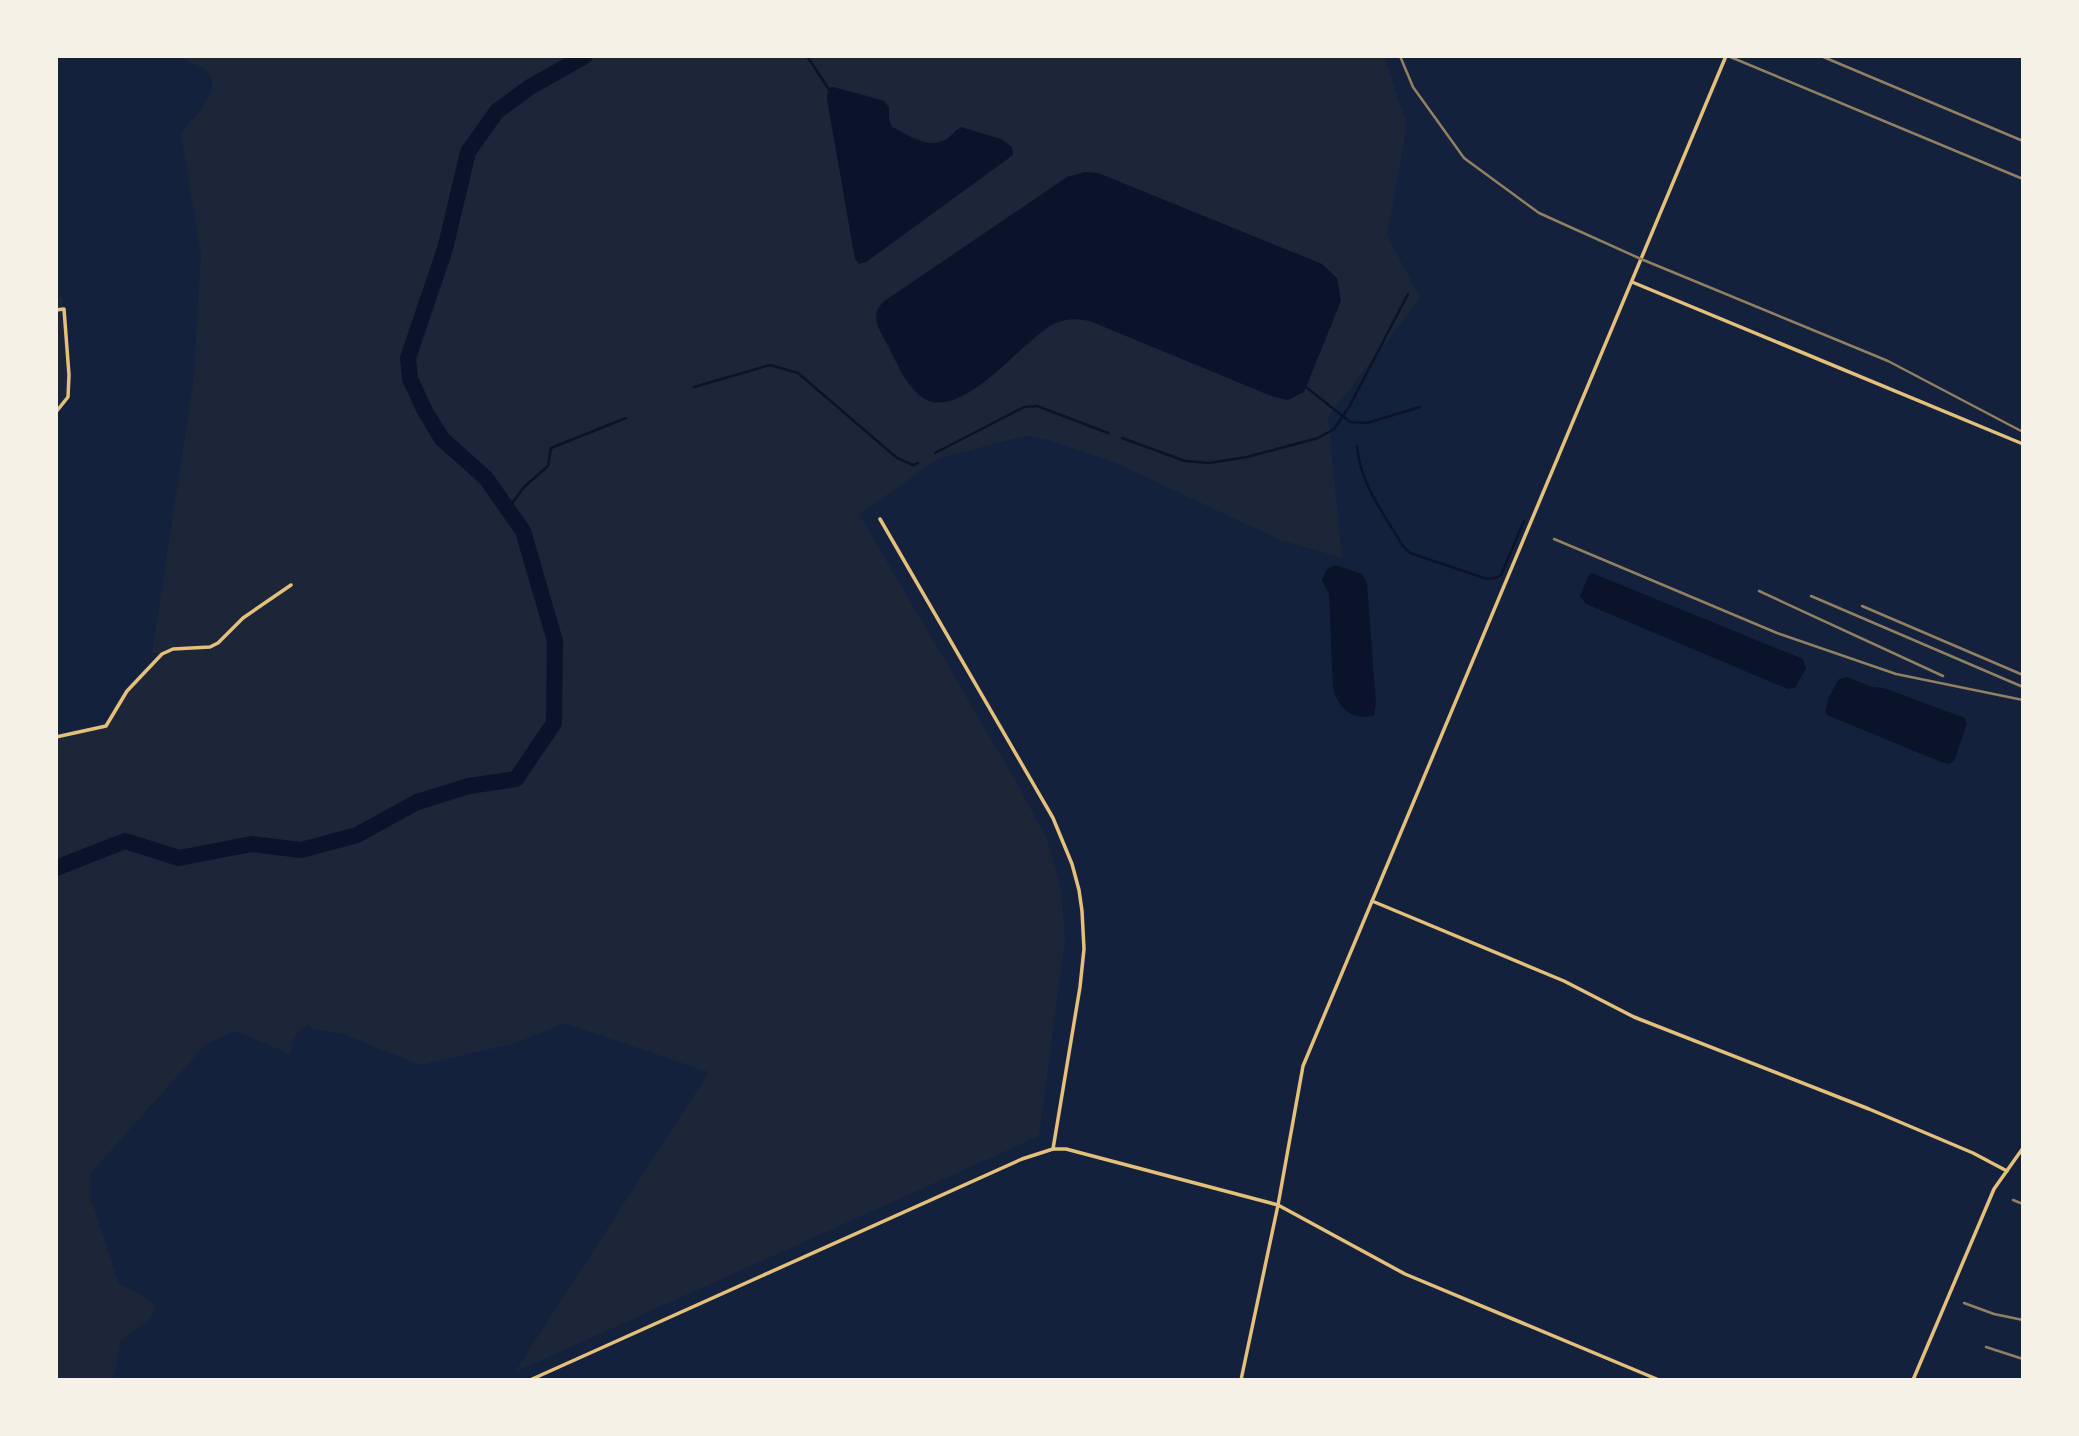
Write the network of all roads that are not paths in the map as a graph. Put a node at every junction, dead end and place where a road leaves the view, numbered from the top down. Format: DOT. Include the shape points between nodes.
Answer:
graph roads {
  1 [pos="1726,56"];
  2 [pos="1632,282"];
  3 [pos="56,310"];
  4 [pos="56,412"];
  5 [pos="2023,444"];
  6 [pos="880,519"];
  7 [pos="291,585"];
  8 [pos="56,737"];
  9 [pos="1372,901"];
  10 [pos="1053,1149"];
  11 [pos="2023,1149"];
  12 [pos="2007,1171"];
  13 [pos="1278,1205"];
  14 [pos="530,1380"];
  15 [pos="1241,1380"];
  16 [pos="1659,1380"];
  17 [pos="1913,1380"];
  1 -- 2 [label="street"];
  2 -- 5 [label="street"];
  2 -- 9 [label="street"];
  3 -- 4 [label="street" via="64,309 69,374 68,397"];
  6 -- 10 [label="street" via="1053,818 1072,864 1082,911 1083,966"];
  7 -- 8 [label="street" via="243,618 219,643 162,654 127,691 106,726"];
  9 -- 12 [label="street" via="1564,981 1634,1017 1868,1109"];
  9 -- 13 [label="street" via="1303,1066"];
  10 -- 13 [label="street"];
  10 -- 14 [label="street"];
  11 -- 12 [label="street"];
  12 -- 17 [label="street" via="1994,1189"];
  13 -- 15 [label="street"];
  13 -- 16 [label="street" via="1405,1274"];
}
